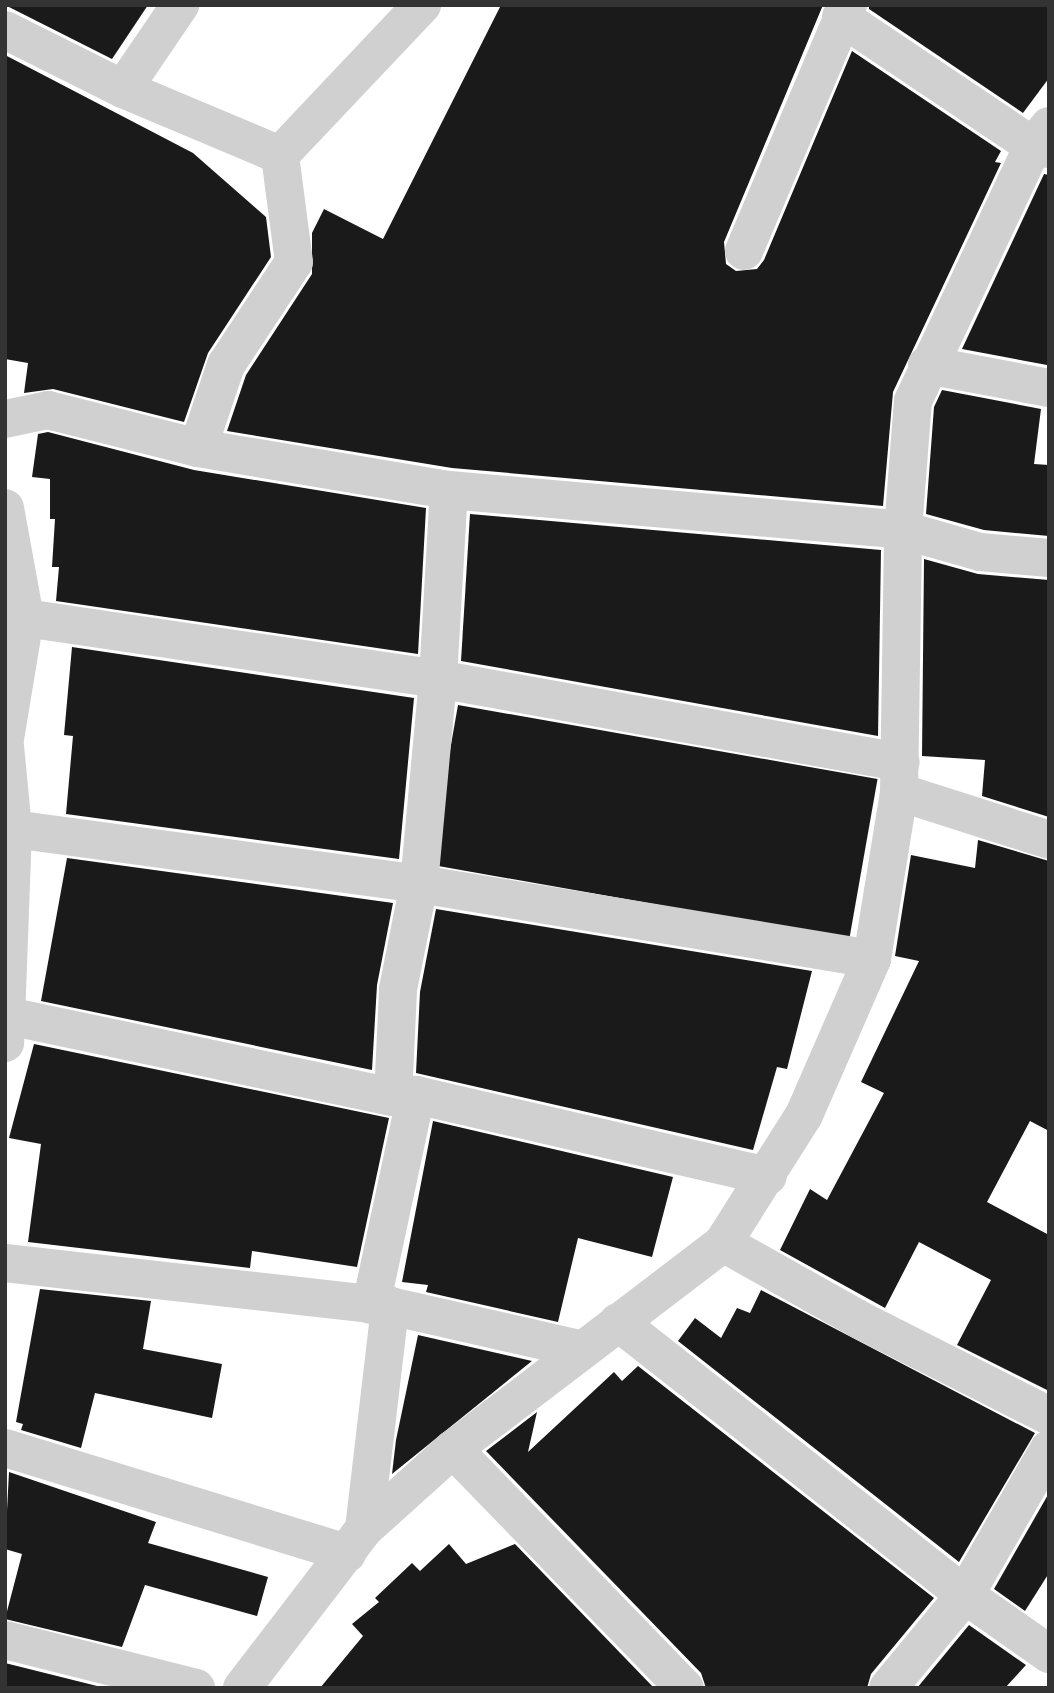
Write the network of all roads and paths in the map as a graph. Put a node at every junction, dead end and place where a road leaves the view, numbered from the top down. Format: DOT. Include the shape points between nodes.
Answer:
graph roads {
  1 [pos="180,5"];
  2 [pos="422,5"];
  3 [pos="844,11"];
  4 [pos="5,30"];
  5 [pos="123,89"];
  6 [pos="1044,140"];
  7 [pos="280,155"];
  8 [pos="744,251"];
  9 [pos="927,365"];
  10 [pos="1049,388"];
  11 [pos="5,419"];
  12 [pos="198,448"];
  13 [pos="449,490"];
  14 [pos="5,508"];
  15 [pos="902,530"];
  16 [pos="1049,558"];
  17 [pos="24,618"];
  18 [pos="438,679"];
  19 [pos="5,740"];
  20 [pos="5,746"];
  21 [pos="900,777"];
  22 [pos="9,837"];
  23 [pos="1049,840"];
  24 [pos="419,884"];
  25 [pos="872,959"];
  26 [pos="7,1029"];
  27 [pos="404,1096"];
  28 [pos="768,1176"];
  29 [pos="723,1243"];
  30 [pos="5,1263"];
  31 [pos="380,1305"];
  32 [pos="618,1322"];
  33 [pos="579,1349"];
  34 [pos="1049,1416"];
  35 [pos="5,1448"];
  36 [pos="453,1449"];
  37 [pos="1049,1449"];
  38 [pos="355,1541"];
  39 [pos="965,1595"];
  40 [pos="5,1640"];
  41 [pos="1049,1654"];
  42 [pos="196,1688"];
  43 [pos="242,1688"];
  44 [pos="685,1688"];
  45 [pos="888,1688"];
  1 -- 5 [label="street"];
  2 -- 7 [label="street"];
  3 -- 6 [label="street"];
  3 -- 8 [label="street"];
  4 -- 5 [label="street"];
  5 -- 7 [label="street"];
  6 -- 9 [label="street"];
  7 -- 12 [label="street" via="294,262 226,365"];
  9 -- 10 [label="street"];
  9 -- 15 [label="street" via="913,401"];
  11 -- 12 [label="street" via="48,410"];
  12 -- 13 [label="street"];
  13 -- 15 [label="street"];
  13 -- 18 [label="street"];
  14 -- 17 [label="street"];
  15 -- 16 [label="street" via="980,552"];
  15 -- 21 [label="street"];
  17 -- 18 [label="street"];
  17 -- 19 [label="street"];
  18 -- 21 [label="street"];
  18 -- 24 [label="street"];
  20 -- 22 [label="street"];
  21 -- 23 [label="street"];
  21 -- 25 [label="street"];
  22 -- 24 [label="street"];
  22 -- 26 [label="street"];
  24 -- 25 [label="street"];
  24 -- 27 [label="street" via="398,989"];
  25 -- 28 [label="street" via="804,1115"];
  26 -- 27 [label="street"];
  27 -- 28 [label="street"];
  27 -- 31 [label="street"];
  28 -- 29 [label="street"];
  29 -- 32 [label="street"];
  29 -- 34 [label="street" via="860,1320"];
  30 -- 31 [label="street"];
  31 -- 33 [label="street"];
  31 -- 38 [label="street"];
  32 -- 33 [label="street"];
  32 -- 39 [label="street"];
  33 -- 36 [label="street"];
  35 -- 38 [label="street"];
  36 -- 38 [label="street"];
  36 -- 44 [label="street"];
  37 -- 39 [label="street"];
  38 -- 43 [label="street"];
  39 -- 41 [label="street"];
  39 -- 45 [label="street"];
  40 -- 42 [label="street"];
}
